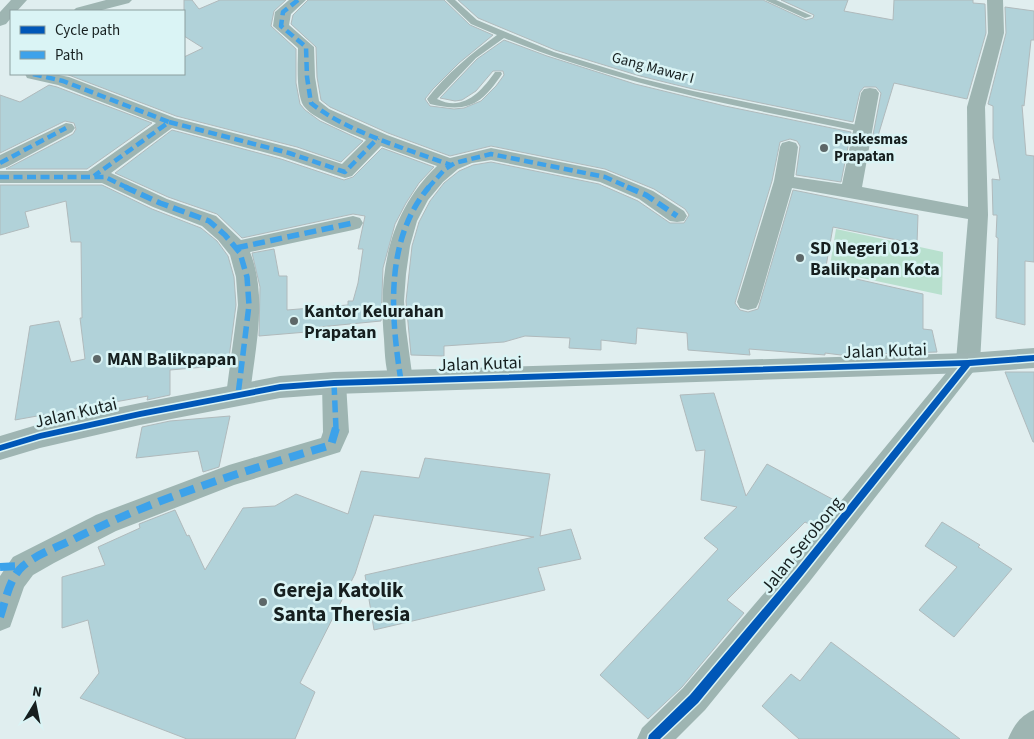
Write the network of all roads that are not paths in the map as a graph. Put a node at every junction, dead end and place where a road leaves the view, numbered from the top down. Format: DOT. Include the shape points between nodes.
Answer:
graph roads {
  1 [pos="19,0"];
  2 [pos="124,0"];
  3 [pos="298,0"];
  4 [pos="450,0"];
  5 [pos="769,0"];
  6 [pos="996,0"];
  7 [pos="85,10"];
  8 [pos="808,16"];
  9 [pos="0,21"];
  10 [pos="504,34"];
  11 [pos="498,74"];
  12 [pos="37,75"];
  13 [pos="870,93"];
  14 [pos="169,122"];
  15 [pos="66,128"];
  16 [pos="862,129"];
  17 [pos="378,138"];
  18 [pos="789,147"];
  19 [pos="0,163"];
  20 [pos="450,165"];
  21 [pos="94,176"];
  22 [pos="0,177"];
  23 [pos="784,181"];
  24 [pos="854,192"];
  25 [pos="978,215"];
  26 [pos="678,216"];
  27 [pos="353,223"];
  28 [pos="236,248"];
  29 [pos="748,302"];
  30 [pos="1034,358"];
  31 [pos="968,363"];
  32 [pos="401,381"];
  33 [pos="334,383"];
  34 [pos="238,395"];
  35 [pos="0,448"];
  36 [pos="11,566"];
  37 [pos="0,618"];
  38 [pos="1034,726"];
  39 [pos="653,739"];
  40 [pos="1024,739"];
  1 -- 9 [label="street"];
  2 -- 7 [label="street"];
  3 -- 17 [label="street" via="283,12 281,26 306,47 311,103 323,113"];
  4 -- 10 [label="lane, Gang Mawar I" via="474,22"];
  5 -- 8 [label="lane"];
  6 -- 25 [label="street" via="996,33 976,107"];
  10 -- 11 [label="lane" via="473,56 437,93 433,102 464,106 474,103 484,95"];
  10 -- 16 [label="lane, Gang Mawar I" via="552,54 636,80 744,106"];
  12 -- 14 [label="street"];
  13 -- 16 [label="street"];
  14 -- 17 [label="street" via="289,153 345,172"];
  14 -- 21 [label="street"];
  15 -- 19 [label="street"];
  16 -- 24 [label="street" via="852,185"];
  17 -- 20 [label="street"];
  18 -- 23 [label="street"];
  20 -- 26 [label="street" via="475,156 501,155 605,177 646,195"];
  20 -- 32 [label="street" via="413,206 403,234 393,284 394,345"];
  21 -- 22 [label="street"];
  21 -- 28 [label="street" via="111,179 160,203 209,221"];
  23 -- 24 [label="street"];
  23 -- 29 [label="street"];
  24 -- 25 [label="street"];
  25 -- 31 [label="street"];
  27 -- 28 [label="street"];
  28 -- 34 [label="street" via="247,276 249,305"];
  30 -- 31 [label="street, Jalan Kutai"];
  31 -- 32 [label="street, Jalan Kutai"];
  31 -- 39 [label="street, Jalan Serobong" via="794,580 694,699"];
  32 -- 33 [label="street, Jalan Kutai"];
  33 -- 34 [label="street, Jalan Kutai" via="280,387"];
  33 -- 36 [label="street" via="336,432 331,445 230,476 106,523"];
  34 -- 35 [label="street, Jalan Kutai" via="40,436"];
  36 -- 37 [label="street" via="12,581"];
  38 -- 40 [label="street"];
}
